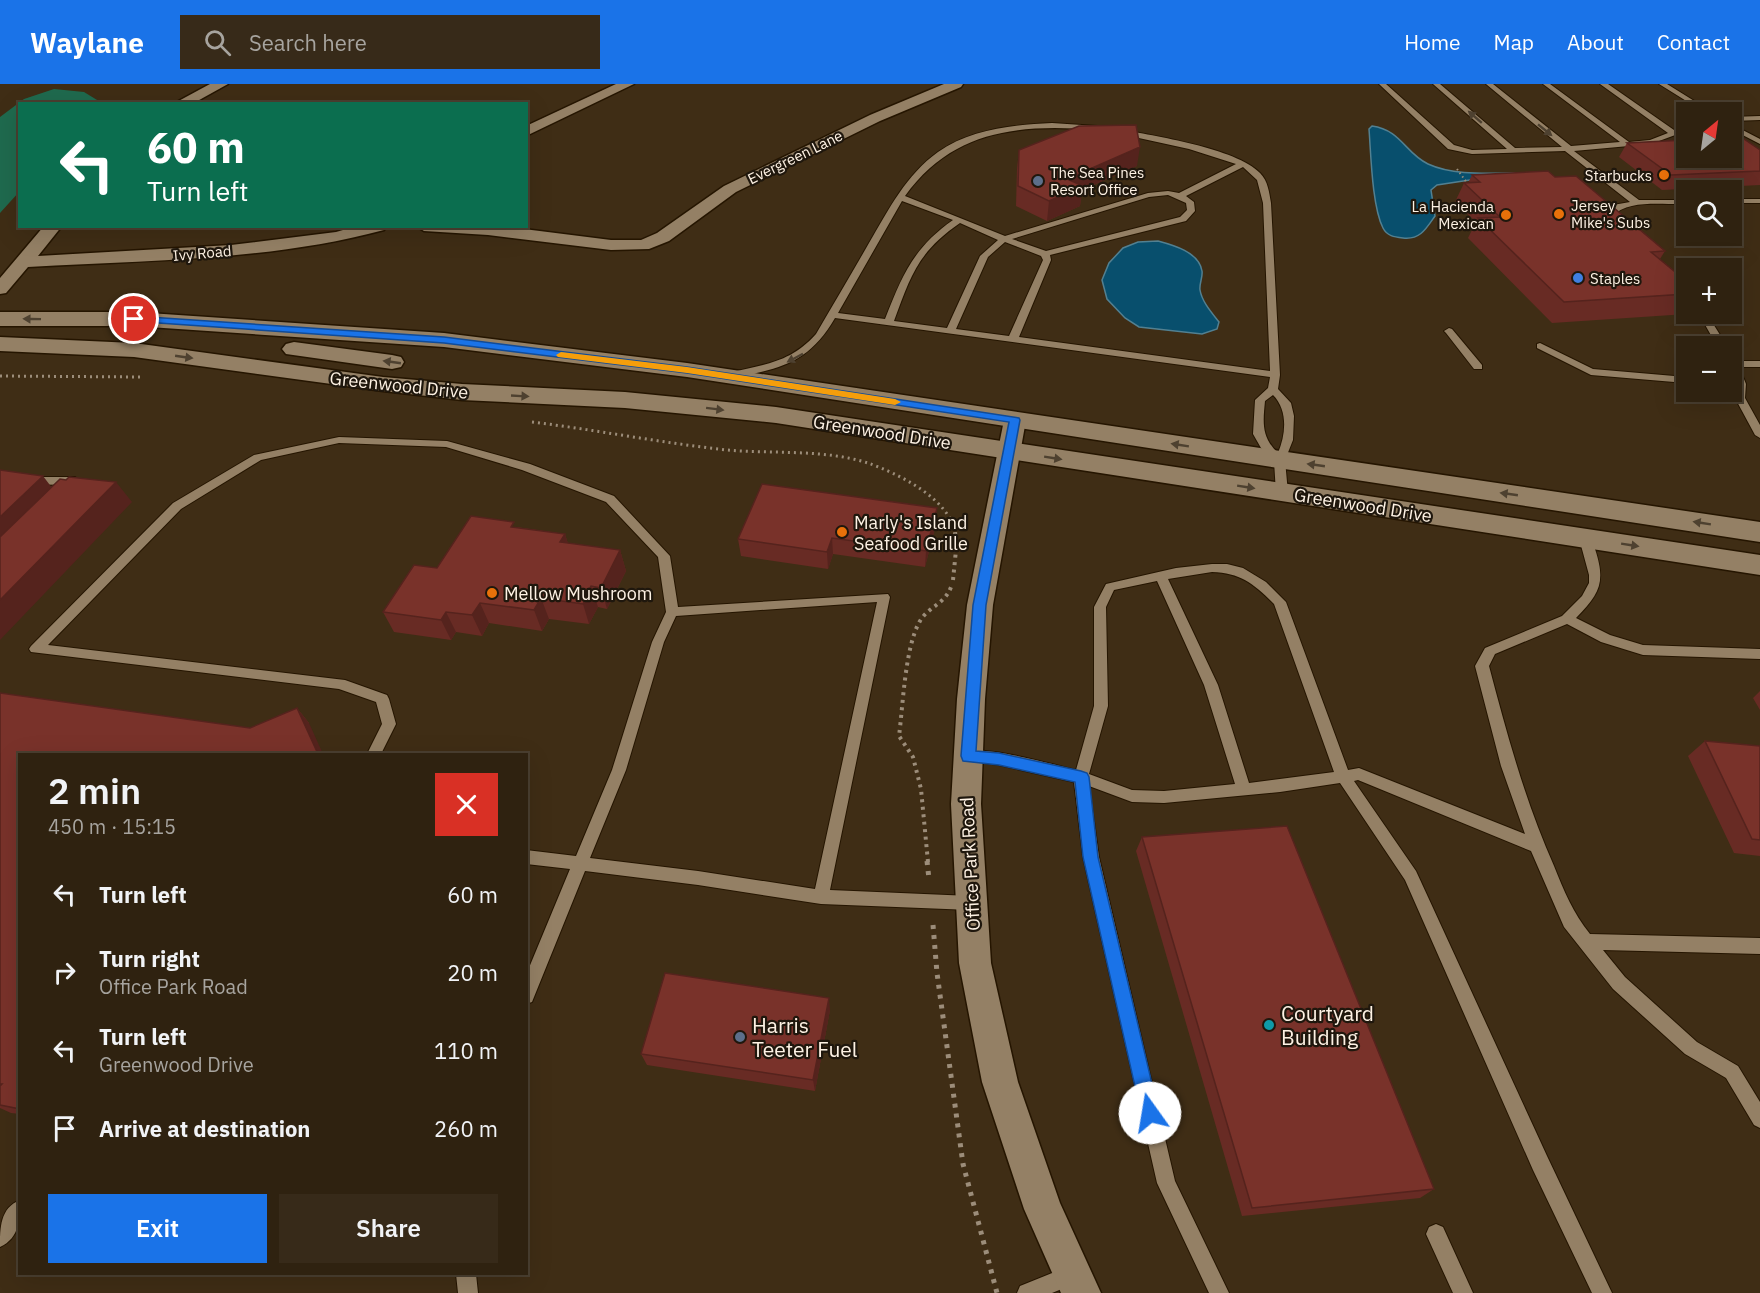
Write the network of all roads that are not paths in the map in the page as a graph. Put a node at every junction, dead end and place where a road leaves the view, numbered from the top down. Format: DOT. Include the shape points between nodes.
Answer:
graph roads {
  1 [pos="221,84"];
  2 [pos="627,84"];
  3 [pos="956,84"];
  4 [pos="1382,84"];
  5 [pos="1436,84"];
  6 [pos="1490,84"];
  7 [pos="1546,84"];
  8 [pos="1603,84"];
  9 [pos="1662,84"];
  10 [pos="184,102"];
  11 [pos="1692,102"];
  12 [pos="1760,118"];
  13 [pos="1742,119"];
  14 [pos="1039,126"];
  15 [pos="528,131"];
  16 [pos="1676,131"];
  17 [pos="1672,132"];
  18 [pos="1742,132"];
  19 [pos="1132,134"];
  20 [pos="1098,135"];
  21 [pos="1109,135"];
  22 [pos="1760,142"];
  23 [pos="1627,144"];
  24 [pos="1567,148"];
  25 [pos="1514,151"];
  26 [pos="1243,164"];
  27 [pos="1180,196"];
  28 [pos="900,197"];
  29 [pos="1742,201"];
  30 [pos="1760,201"];
  31 [pos="1676,202"];
  32 [pos="1637,203"];
  33 [pos="958,221"];
  34 [pos="52,228"];
  35 [pos="371,228"];
  36 [pos="456,228"];
  37 [pos="1622,231"];
  38 [pos="1004,239"];
  39 [pos="1045,254"];
  40 [pos="24,262"];
  41 [pos="0,289"];
  42 [pos="832,315"];
  43 [pos="0,319"];
  44 [pos="61,320"];
  45 [pos="889,322"];
  46 [pos="950,331"];
  47 [pos="1449,331"];
  48 [pos="1013,339"];
  49 [pos="0,344"];
  50 [pos="1540,346"];
  51 [pos="1742,363"];
  52 [pos="1760,364"];
  53 [pos="1478,367"];
  54 [pos="687,370"];
  55 [pos="1275,375"];
  56 [pos="727,376"];
  57 [pos="1676,379"];
  58 [pos="1273,388"];
  59 [pos="1742,402"];
  60 [pos="1015,420"];
  61 [pos="1760,435"];
  62 [pos="1009,451"];
  63 [pos="1279,460"];
  64 [pos="0,483"];
  65 [pos="76,490"];
  66 [pos="1282,493"];
  67 [pos="1760,532"];
  68 [pos="1585,538"];
  69 [pos="1760,565"];
  70 [pos="1161,577"];
  71 [pos="672,612"];
  72 [pos="1567,619"];
  73 [pos="1760,654"];
  74 [pos="374,753"];
  75 [pos="968,756"];
  76 [pos="1343,776"];
  77 [pos="1081,777"];
  78 [pos="1244,789"];
  79 [pos="1537,846"];
  80 [pos="528,857"];
  81 [pos="580,865"];
  82 [pos="821,897"];
  83 [pos="971,903"];
  84 [pos="1587,942"];
  85 [pos="1760,946"];
  86 [pos="528,991"];
  87 [pos="1760,1119"];
  88 [pos="18,1212"];
  89 [pos="1436,1233"];
  90 [pos="0,1237"];
  91 [pos="466,1275"];
  92 [pos="1077,1284"];
  93 [pos="468,1293"];
  94 [pos="1026,1293"];
  95 [pos="1219,1293"];
  96 [pos="1463,1293"];
  97 [pos="1602,1293"];
  1 -- 10 [label="street"];
  2 -- 15 [label="street"];
  3 -- 36 [label="street, Evergreen Lane" via="875,118 730,189 663,237 643,244 611,245"];
  4 -- 25 [label="lane" via="1451,147 1472,152"];
  25 -- 5 [label="lane, one-way"];
  6 -- 24 [label="lane, one-way"];
  7 -- 23 [label="lane"];
  8 -- 17 [label="lane"];
  9 -- 11 [label="lane"];
  12 -- 13 [label="lane"];
  14 -- 19 [label="lane" via="1082,126"];
  14 -- 20 [label="lane" via="1066,134"];
  14 -- 28 [label="lane" via="1013,127 978,136 950,149 925,167"];
  16 -- 17 [label="lane"];
  17 -- 23 [label="lane" via="1651,142"];
  18 -- 22 [label="lane"];
  19 -- 21 [label="lane"];
  19 -- 26 [label="lane"];
  23 -- 24 [label="lane"];
  24 -- 25 [label="lane"];
  24 -- 32 [label="lane"];
  26 -- 27 [label="lane"];
  26 -- 55 [label="lane" via="1263,181 1267,203"];
  27 -- 38 [label="lane" via="1148,195"];
  27 -- 39 [label="lane" via="1190,202 1191,211 1183,219"];
  28 -- 33 [label="lane"];
  28 -- 42 [label="lane"];
  29 -- 30 [label="lane"];
  31 -- 32 [label="lane"];
  32 -- 37 [label="lane" via="1616,207 1606,216"];
  33 -- 38 [label="lane"];
  33 -- 45 [label="lane" via="919,252"];
  34 -- 40 [label="street"];
  35 -- 40 [label="street, Ivy Road" via="337,237 231,250"];
  38 -- 39 [label="lane"];
  38 -- 46 [label="lane" via="984,256"];
  39 -- 48 [label="lane" via="1047,260"];
  40 -- 41 [label="street"];
  42 -- 45 [label="lane"];
  42 -- 56 [label="lane, one-way" via="809,349 793,360"];
  44 -- 43 [label="street, Greenwood Drive, one-way"];
  44 -- 54 [label="street, Greenwood Drive" via="218,323 432,339"];
  54 -- 44 [label="street, Greenwood Drive, one-way" via="577,377 471,372 153,328"];
  45 -- 46 [label="lane"];
  46 -- 48 [label="lane"];
  47 -- 53 [label="lane"];
  48 -- 55 [label="lane"];
  49 -- 62 [label="street, Greenwood Drive, one-way" via="134,350 462,392 690,406"];
  50 -- 57 [label="lane" via="1592,372"];
  51 -- 52 [label="lane"];
  54 -- 56 [label="street, Greenwood Drive"];
  55 -- 58 [label="lane"];
  56 -- 60 [label="street, Greenwood Drive"];
  58 -- 63 [label="lane" via="1286,404 1289,435 1287,450"];
  58 -- 63 [label="lane" via="1260,400 1257,432 1263,446"];
  59 -- 61 [label="lane"];
  60 -- 62 [label="street, Office Park Road"];
  63 -- 60 [label="street, Greenwood Drive, one-way"];
  62 -- 66 [label="street, Greenwood Drive, one-way"];
  62 -- 75 [label="street, Office Park Road" via="980,605"];
  63 -- 66 [label="lane"];
  67 -- 63 [label="street, Greenwood Drive, one-way"];
  64 -- 65 [label="lane" via="84,482"];
  66 -- 68 [label="street, Greenwood Drive"];
  68 -- 69 [label="street, Greenwood Drive, one-way"];
  68 -- 72 [label="lane" via="1596,570 1596,587"];
  70 -- 76 [label="lane" via="1219,566 1261,583 1280,602"];
  70 -- 77 [label="lane" via="1110,587 1100,608 1101,706"];
  70 -- 78 [label="lane" via="1211,685"];
  71 -- 74 [label="lane" via="664,556 610,499 526,467 447,444 339,440 258,457 177,506 36,649 340,684 382,699 389,724"];
  71 -- 81 [label="lane" via="658,642 620,770"];
  71 -- 82 [label="lane" via="884,597"];
  72 -- 73 [label="lane" via="1606,639 1643,650"];
  72 -- 79 [label="lane" via="1490,651 1482,666 1508,766"];
  75 -- 77 [label="lane"];
  75 -- 83 [label="street, Office Park Road"];
  76 -- 78 [label="lane"];
  76 -- 79 [label="lane" via="1359,774"];
  76 -- 97 [label="lane" via="1411,876"];
  77 -- 78 [label="lane" via="1132,796"];
  77 -- 95 [label="lane" via="1090,857 1167,1183"];
  79 -- 84 [label="lane" via="1570,922"];
  80 -- 81 [label="lane"];
  81 -- 82 [label="lane"];
  81 -- 86 [label="lane"];
  82 -- 83 [label="lane"];
  83 -- 92 [label="street, Office Park Road" via="975,963 1000,1082 1043,1209"];
  84 -- 85 [label="lane"];
  84 -- 87 [label="lane" via="1619,983 1691,1048 1732,1072"];
  88 -- 90 [label="lane"];
  89 -- 96 [label="lane"];
  91 -- 93 [label="lane"];
  92 -- 94 [label="lane"];
}
